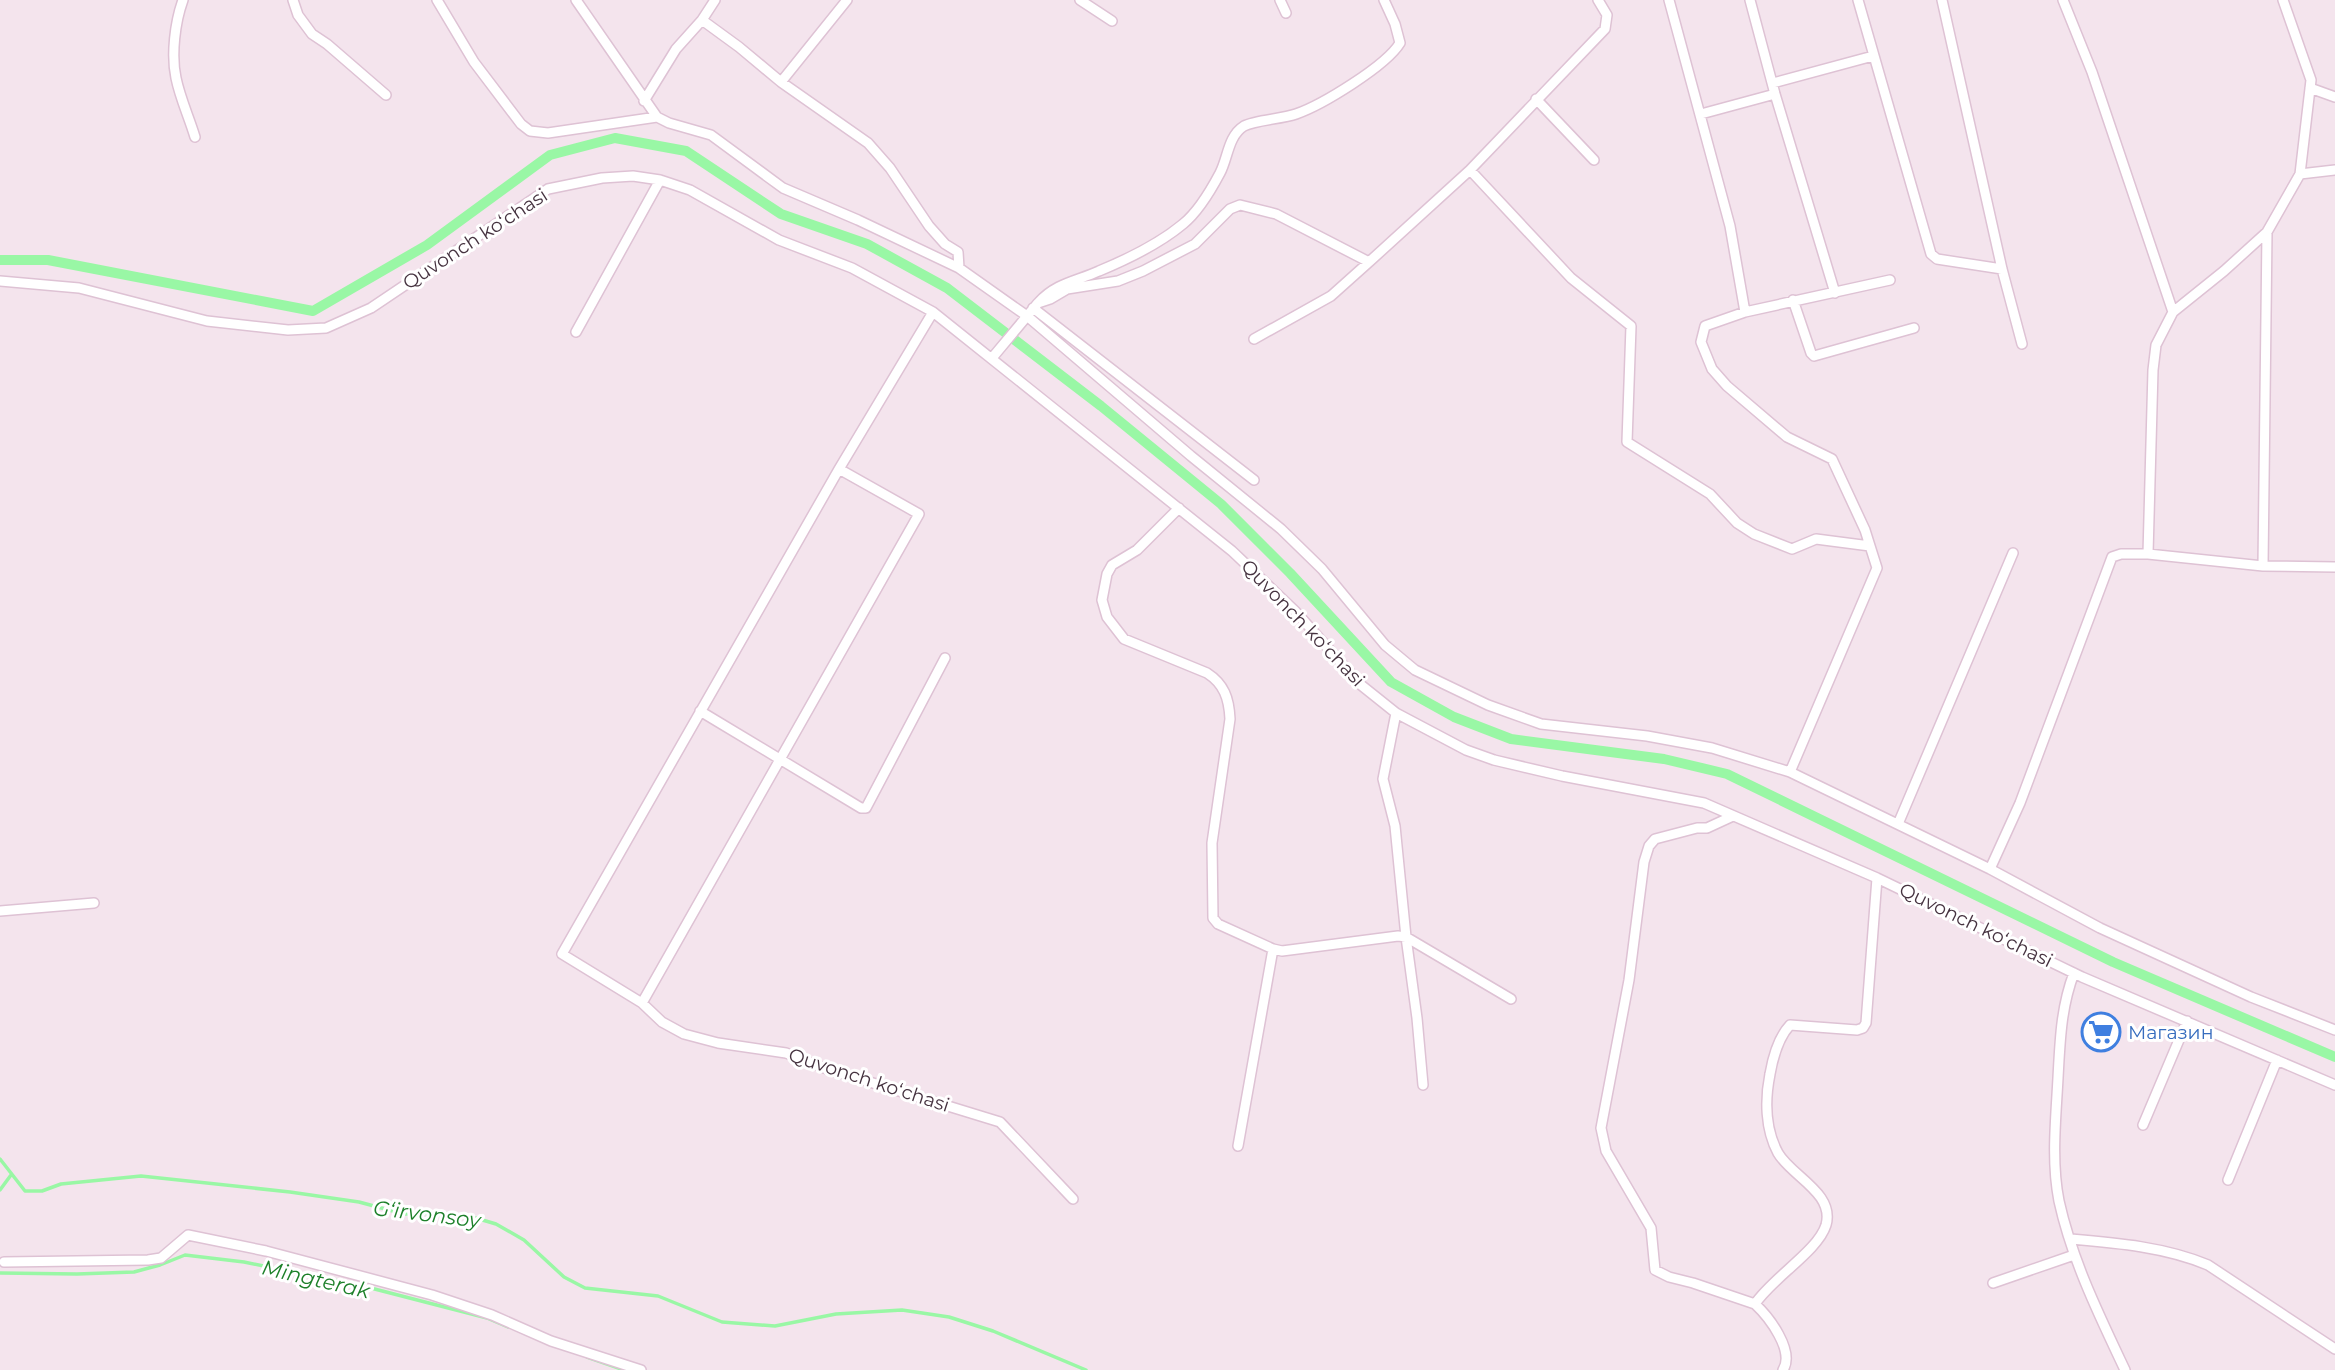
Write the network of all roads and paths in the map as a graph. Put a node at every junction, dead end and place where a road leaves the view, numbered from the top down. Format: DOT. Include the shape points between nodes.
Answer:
graph roads {
  1 [pos="183,0"];
  2 [pos="293,0"];
  3 [pos="437,0"];
  4 [pos="576,0"];
  5 [pos="715,0"];
  6 [pos="847,0"];
  7 [pos="1080,0"];
  8 [pos="1280,0"];
  9 [pos="1384,0"];
  10 [pos="1598,0"];
  11 [pos="1669,0"];
  12 [pos="1750,0"];
  13 [pos="1858,0"];
  14 [pos="1942,0"];
  15 [pos="2063,0"];
  16 [pos="2283,0"];
  17 [pos="1286,13"];
  18 [pos="702,20"];
  19 [pos="1112,21"];
  20 [pos="1873,56"];
  21 [pos="781,82"];
  22 [pos="1773,83"];
  23 [pos="2310,88"];
  24 [pos="1775,94"];
  25 [pos="386,95"];
  26 [pos="2335,97"];
  27 [pos="1536,99"];
  28 [pos="644,101"];
  29 [pos="1701,114"];
  30 [pos="657,117"];
  31 [pos="195,137"];
  32 [pos="1594,160"];
  33 [pos="1469,170"];
  34 [pos="2335,170"];
  35 [pos="2300,174"];
  36 [pos="660,180"];
  37 [pos="2267,232"];
  38 [pos="1368,261"];
  39 [pos="959,268"];
  40 [pos="2002,269"];
  41 [pos="1890,280"];
  42 [pos="0,281"];
  43 [pos="1835,293"];
  44 [pos="1793,300"];
  45 [pos="1033,309"];
  46 [pos="933,312"];
  47 [pos="1745,312"];
  48 [pos="2173,312"];
  49 [pos="1914,328"];
  50 [pos="576,332"];
  51 [pos="1254,339"];
  52 [pos="2022,345"];
  53 [pos="992,358"];
  54 [pos="839,468"];
  55 [pos="1254,480"];
  56 [pos="1179,508"];
  57 [pos="1870,546"];
  58 [pos="2013,553"];
  59 [pos="2148,554"];
  60 [pos="2263,566"];
  61 [pos="2335,567"];
  62 [pos="946,658"];
  63 [pos="700,711"];
  64 [pos="1396,713"];
  65 [pos="779,759"];
  66 [pos="1790,772"];
  67 [pos="1733,816"];
  68 [pos="1898,824"];
  69 [pos="1990,869"];
  70 [pos="1877,878"];
  71 [pos="94,903"];
  72 [pos="0,911"];
  73 [pos="1406,937"];
  74 [pos="1273,949"];
  75 [pos="2074,972"];
  76 [pos="1511,999"];
  77 [pos="642,1003"];
  78 [pos="2187,1021"];
  79 [pos="2335,1030"];
  80 [pos="2277,1060"];
  81 [pos="1423,1085"];
  82 [pos="2335,1085"];
  83 [pos="2143,1125"];
  84 [pos="1238,1146"];
  85 [pos="2228,1180"];
  86 [pos="1073,1199"];
  87 [pos="2070,1239"];
  88 [pos="2074,1255"];
  89 [pos="4,1262"];
  90 [pos="1993,1283"];
  91 [pos="1755,1304"];
  92 [pos="2335,1349"];
  93 [pos="640,1370"];
  94 [pos="1783,1370"];
  95 [pos="2124,1370"];
  1 -- 31 [label="street" via="175,76"];
  2 -- 25 [label="street" via="312,34"];
  3 -- 30 [label="street" via="474,62 530,131 548,133"];
  4 -- 28 [label="street"];
  5 -- 18 [label="street"];
  6 -- 21 [label="street"];
  7 -- 19 [label="street"];
  8 -- 17 [label="street"];
  9 -- 45 [label="street" via="1399,43 1393,54 1298,114 1242,127 1221,172 1185,223 1126,258 1068,281 1047,293"];
  10 -- 27 [label="street" via="1606,15 1605,29"];
  11 -- 29 [label="street"];
  12 -- 22 [label="street"];
  13 -- 20 [label="street"];
  14 -- 40 [label="street"];
  15 -- 48 [label="street"];
  16 -- 23 [label="street"];
  18 -- 21 [label="street"];
  18 -- 28 [label="street" via="676,49"];
  20 -- 22 [label="street"];
  20 -- 40 [label="street" via="1931,254 1937,259"];
  21 -- 39 [label="street" via="883,159 929,226 958,252"];
  22 -- 24 [label="street"];
  23 -- 26 [label="street"];
  23 -- 35 [label="street"];
  24 -- 29 [label="street"];
  24 -- 43 [label="street"];
  27 -- 32 [label="street"];
  27 -- 33 [label="street"];
  28 -- 30 [label="street"];
  29 -- 47 [label="street" via="1730,226"];
  30 -- 39 [label="street" via="711,135 783,188"];
  33 -- 38 [label="street"];
  33 -- 57 [label="street" via="1571,278 1631,326 1627,442 1710,494 1754,534 1792,549 1816,540"];
  34 -- 35 [label="street"];
  35 -- 37 [label="street"];
  36 -- 42 [label="street, Quvonch koʻchasi" via="612,177 548,189 371,308 326,328 288,330 208,321 79,288"];
  36 -- 46 [label="street, Quvonch koʻchasi" via="690,190 779,240 861,273"];
  36 -- 50 [label="street"];
  37 -- 48 [label="street"];
  37 -- 60 [label="street"];
  38 -- 45 [label="street" via="1276,214 1240,205 1230,209 1195,244 1152,267 1118,281 1068,289"];
  38 -- 51 [label="street" via="1331,296"];
  39 -- 45 [label="street"];
  40 -- 52 [label="street"];
  41 -- 43 [label="street"];
  43 -- 44 [label="street"];
  44 -- 47 [label="street"];
  44 -- 49 [label="street" via="1814,356"];
  45 -- 53 [label="street"];
  45 -- 55 [label="street"];
  45 -- 66 [label="street" via="1191,456 1281,529 1322,569 1385,645 1415,670 1541,724 1712,748"];
  46 -- 53 [label="street, Quvonch koʻchasi"];
  46 -- 54 [label="street, Quvonch koʻchasi"];
  47 -- 57 [label="street" via="1705,326 1701,342 1712,369 1787,437 1832,459"];
  48 -- 59 [label="street" via="2156,345"];
  53 -- 56 [label="street, Quvonch koʻchasi"];
  54 -- 63 [label="street, Quvonch koʻchasi"];
  54 -- 65 [label="street" via="919,514"];
  56 -- 64 [label="street, Quvonch koʻchasi" via="1232,551 1295,611 1361,685"];
  56 -- 74 [label="street" via="1137,550 1112,565 1102,600 1107,617 1124,639 1207,673 1225,691 1230,719 1212,843 1213,918"];
  57 -- 66 [label="street" via="1877,568"];
  58 -- 68 [label="street"];
  59 -- 60 [label="street"];
  59 -- 69 [label="street" via="2112,557 2020,803"];
  60 -- 61 [label="street"];
  62 -- 65 [label="street" via="866,808"];
  63 -- 65 [label="street"];
  63 -- 77 [label="street, Quvonch koʻchasi" via="562,954"];
  64 -- 67 [label="street, Quvonch koʻchasi" via="1494,760 1704,803"];
  64 -- 73 [label="street" via="1383,779 1395,826"];
  65 -- 77 [label="street"];
  66 -- 68 [label="street"];
  67 -- 70 [label="street, Quvonch koʻchasi"];
  67 -- 91 [label="street" via="1707,828 1655,839 1649,846 1601,1128 1606,1151 1651,1228 1655,1270"];
  68 -- 69 [label="street"];
  69 -- 79 [label="street" via="2100,928"];
  70 -- 75 [label="street, Quvonch koʻchasi"];
  70 -- 91 [label="street, Quvonch koʻchasi" via="1866,1023 1857,1030 1790,1025 1772,1065 1767,1119 1773,1142 1791,1169 1820,1196 1827,1211 1821,1235"];
  71 -- 72 [label="street"];
  73 -- 74 [label="street"];
  73 -- 76 [label="street"];
  73 -- 81 [label="street"];
  74 -- 84 [label="street"];
  75 -- 78 [label="street, Quvonch koʻchasi"];
  75 -- 87 [label="street" via="2065,998 2055,1142 2059,1199"];
  77 -- 86 [label="street, Quvonch koʻchasi" via="684,1034 786,1053 1000,1122"];
  78 -- 80 [label="street, Quvonch koʻchasi"];
  78 -- 83 [label="street"];
  80 -- 82 [label="street, Quvonch koʻchasi"];
  80 -- 85 [label="street"];
  87 -- 88 [label="street"];
  87 -- 92 [label="street" via="2188,1256"];
  88 -- 90 [label="street"];
  88 -- 95 [label="street"];
  89 -- 93 [label="street" via="148,1260 161,1258 188,1236 266,1251 432,1295"];
  91 -- 94 [label="street" via="1769,1317 1782,1342 1787,1361"];
}
